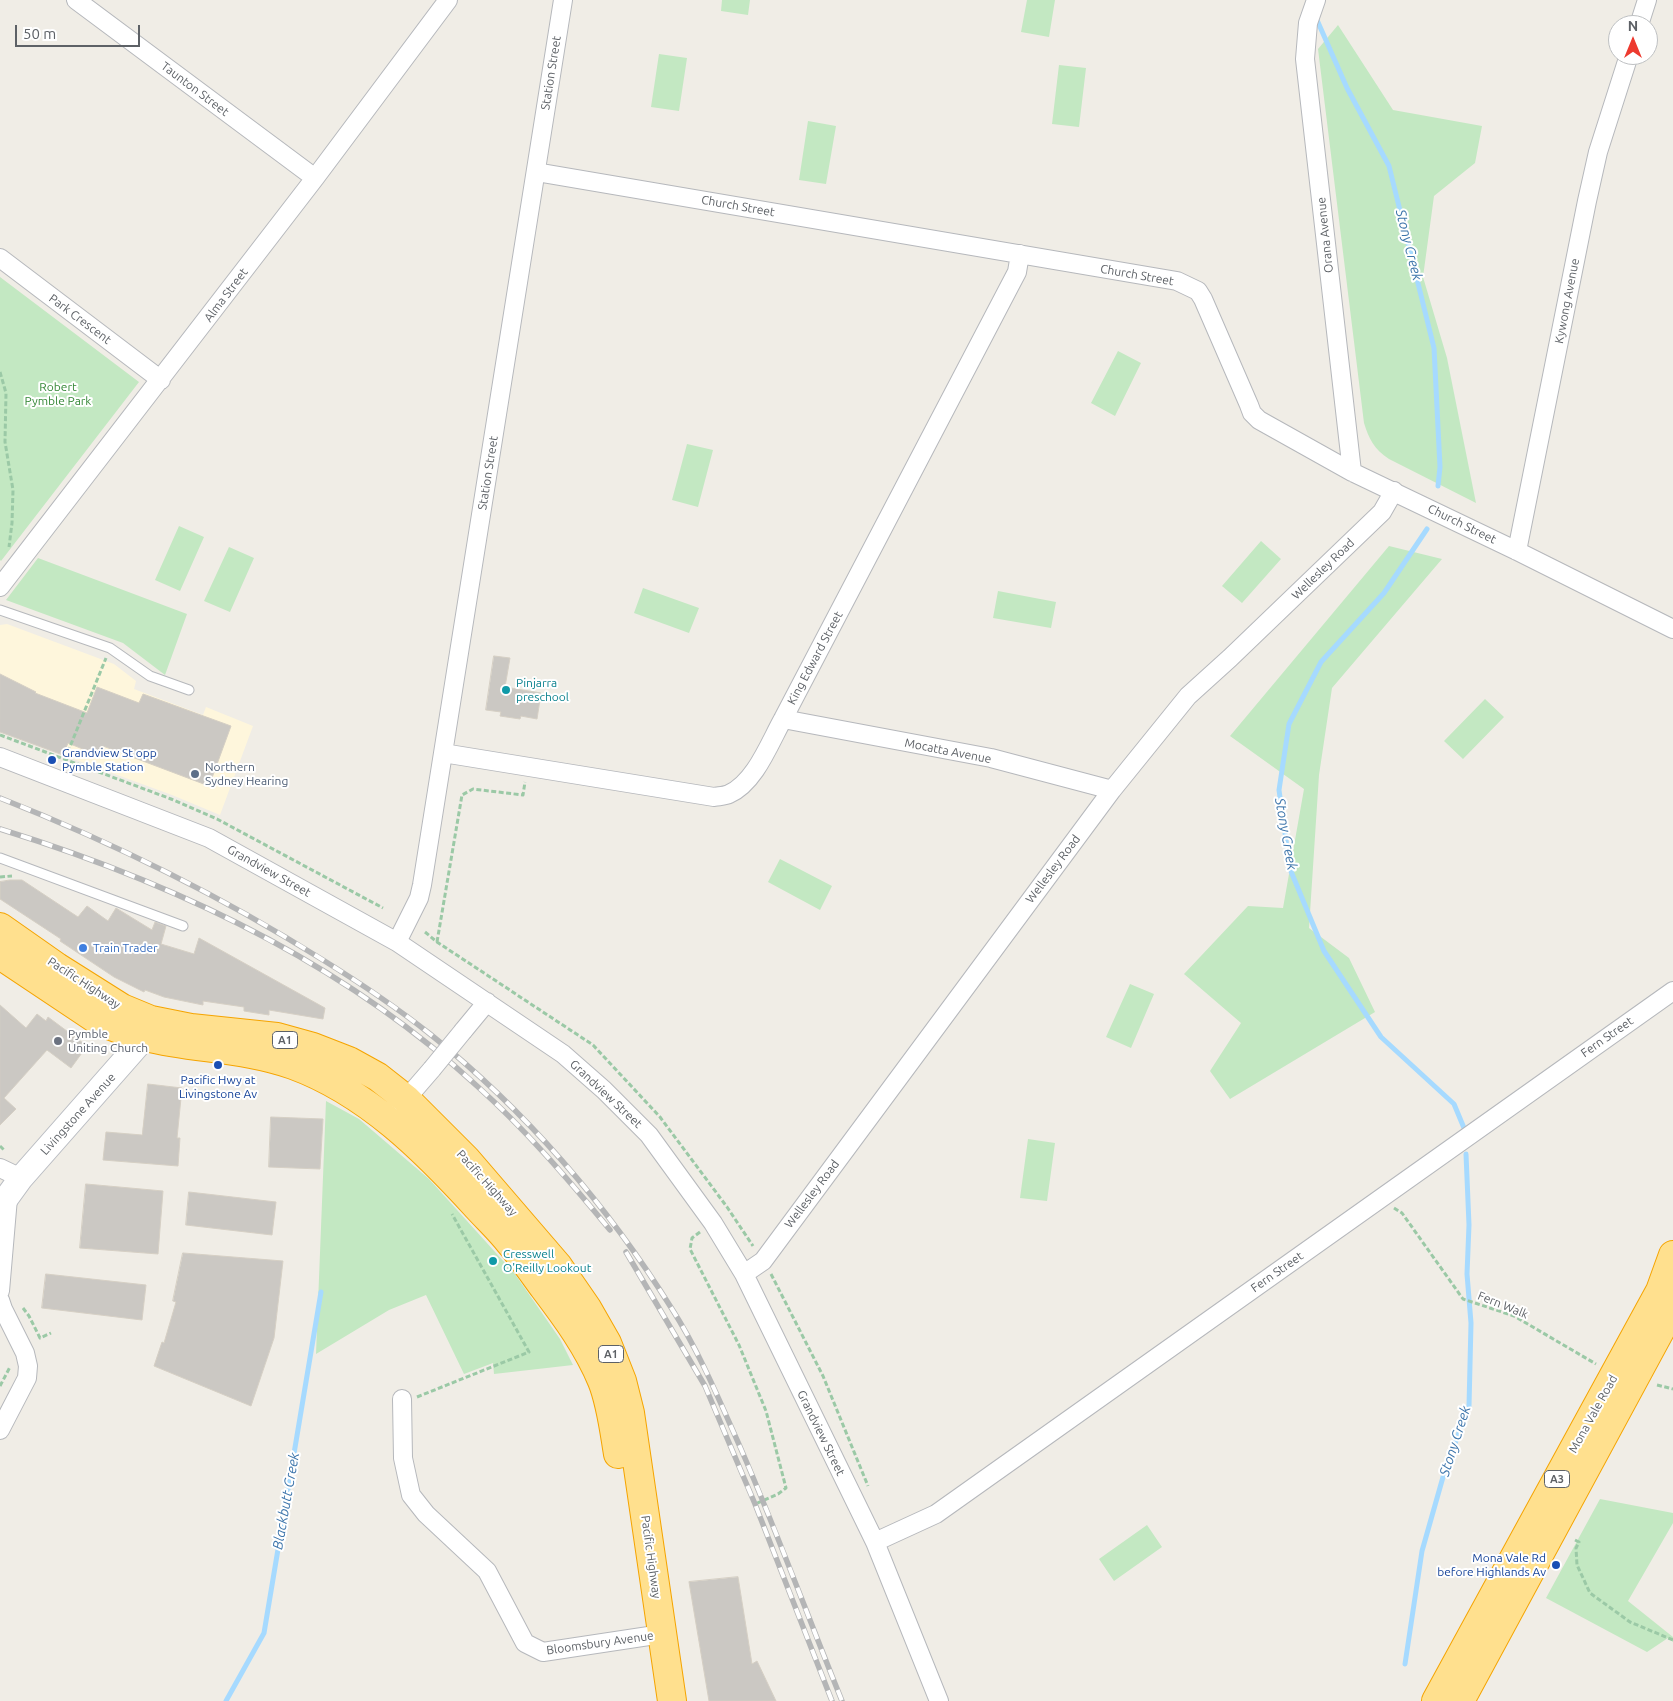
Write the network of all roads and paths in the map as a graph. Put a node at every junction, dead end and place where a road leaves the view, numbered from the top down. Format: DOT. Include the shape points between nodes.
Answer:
graph roads {
  1 [pos="76,0"];
  2 [pos="448,0"];
  3 [pos="563,0"];
  4 [pos="1316,0"];
  5 [pos="1647,0"];
  6 [pos="1642,15"];
  7 [pos="1626,65"];
  8 [pos="536,172"];
  9 [pos="315,178"];
  10 [pos="1020,254"];
  11 [pos="0,258"];
  12 [pos="0,372"];
  13 [pos="161,380"];
  14 [pos="0,438"];
  15 [pos="5,442"];
  16 [pos="1352,472"];
  17 [pos="1394,491"];
  18 [pos="1517,551"];
  19 [pos="2,581"];
  20 [pos="0,610"];
  21 [pos="1673,629"];
  22 [pos="110,648"];
  23 [pos="189,690"];
  24 [pos="782,719"];
  25 [pos="443,752"];
  26 [pos="0,757"];
  27 [pos="65,759"];
  28 [pos="525,778"];
  29 [pos="1112,790"];
  30 [pos="0,858"];
  31 [pos="183,926"];
  32 [pos="0,927"];
  33 [pos="397,942"];
  34 [pos="437,942"];
  35 [pos="0,955"];
  36 [pos="1673,990"];
  37 [pos="487,1002"];
  38 [pos="148,1028"];
  39 [pos="406,1099"];
  40 [pos="389,1122"];
  41 [pos="0,1146"];
  42 [pos="2,1159"];
  43 [pos="10,1194"];
  44 [pos="1382,1196"];
  45 [pos="448,1206"];
  46 [pos="713,1223"];
  47 [pos="749,1239"];
  48 [pos="753,1246"];
  49 [pos="1673,1255"];
  50 [pos="770,1271"];
  51 [pos="744,1274"];
  52 [pos="0,1291"];
  53 [pos="0,1300"];
  54 [pos="20,1305"];
  55 [pos="1673,1307"];
  56 [pos="51,1333"];
  57 [pos="1597,1364"];
  58 [pos="1657,1386"];
  59 [pos="1673,1389"];
  60 [pos="402,1402"];
  61 [pos="0,1430"];
  62 [pos="869,1487"];
  63 [pos="755,1504"];
  64 [pos="1575,1540"];
  65 [pos="875,1542"];
  66 [pos="654,1636"];
  67 [pos="1673,1640"];
  68 [pos="654,1701"];
  69 [pos="672,1701"];
  70 [pos="939,1701"];
  71 [pos="1436,1701"];
  72 [pos="1460,1701"];
  1 -- 9 [label="street, Taunton Street"];
  2 -- 9 [label="street, Alma Street"];
  3 -- 8 [label="street, Station Street"];
  4 -- 16 [label="street, Orana Avenue" via="1308,22 1305,59"];
  5 -- 6 [label="street"];
  7 -- 18 [label="street, Kywong Avenue" via="1586,200"];
  8 -- 10 [label="street, Church Street"];
  8 -- 25 [label="street, Station Street"];
  9 -- 13 [label="street, Alma Street"];
  10 -- 16 [label="street, Church Street" via="1177,281 1198,291 1252,412 1268,426"];
  10 -- 24 [label="street, King Edward Street" via="1017,272"];
  11 -- 13 [label="street, Park Crescent"];
  12 -- 15 [label="path" via="6,393"];
  13 -- 19 [label="street, Alma Street"];
  14 -- 15 [label="path"];
  15 -- 19 [label="path" via="13,490 12,523"];
  16 -- 17 [label="street, Church Street"];
  17 -- 18 [label="street, Church Street"];
  17 -- 29 [label="street, Wellesley Road" via="1382,512 1188,696"];
  18 -- 21 [label="street, Church Street"];
  20 -- 22 [label="lane"];
  22 -- 23 [label="lane" via="150,676"];
  22 -- 27 [label="path"];
  24 -- 25 [label="street, King Edward Street" via="742,787 714,797"];
  24 -- 29 [label="street, Mocatta Avenue" via="991,758"];
  25 -- 33 [label="street, Station Street" via="419,898"];
  26 -- 33 [label="street, Grandview Street" via="209,838"];
  28 -- 34 [label="path" via="523,794 473,789 462,795"];
  29 -- 51 [label="street, Wellesley Road" via="763,1260"];
  30 -- 31 [label="lane"];
  32 -- 38 [label="highway, Pacific Highway / A1"];
  33 -- 37 [label="street, Grandview Street"];
  35 -- 38 [label="highway, Pacific Highway / A1" via="96,1019 113,1027"];
  36 -- 44 [label="street, Fern Street"];
  37 -- 39 [label="street, bridge"];
  37 -- 46 [label="street, Grandview Street" via="563,1054 604,1090 649,1135"];
  38 -- 39 [label="highway, Pacific Highway / A1" via="190,1028 277,1038 313,1047 364,1069"];
  38 -- 40 [label="highway, Pacific Highway / A1" via="295,1066 323,1078"];
  38 -- 43 [label="street, Livingstone Avenue"];
  39 -- 40 [label="street"];
  39 -- 66 [label="highway, Pacific Highway / A1" via="466,1159 558,1266 588,1308 607,1343 630,1412"];
  40 -- 66 [label="highway, Pacific Highway / A1" via="423,1150 510,1242 588,1352 602,1382 613,1423"];
  41 -- 42 [label="path"];
  42 -- 43 [label="street"];
  43 -- 52 [label="street"];
  44 -- 57 [label="path, Fern Walk" via="1402,1213 1463,1299 1514,1316"];
  44 -- 65 [label="street, Fern Street" via="936,1514"];
  45 -- 60 [label="path" via="529,1352"];
  46 -- 51 [label="street, Grandview Street"];
  46 -- 63 [label="path" via="692,1238 690,1250 739,1345 766,1411 786,1488"];
  47 -- 48 [label="path"];
  49 -- 71 [label="highway, Mona Vale Road / A3" via="1660,1291"];
  50 -- 62 [label="path" via="823,1376"];
  51 -- 65 [label="street, Grandview Street"];
  53 -- 61 [label="street" via="28,1366 27,1378"];
  54 -- 56 [label="path" via="40,1338"];
  55 -- 72 [label="highway, Mona Vale Road / A3"];
  58 -- 59 [label="path"];
  60 -- 66 [label="street, Bloomsbury Avenue" via="403,1458 412,1496 426,1514 487,1571 525,1643 543,1652"];
  64 -- 67 [label="path" via="1579,1542 1577,1565 1590,1593 1630,1622"];
  65 -- 70 [label="street, Grandview Street"];
  66 -- 68 [label="highway, Pacific Highway / A1"];
  66 -- 69 [label="highway, Pacific Highway / A1"];
}
